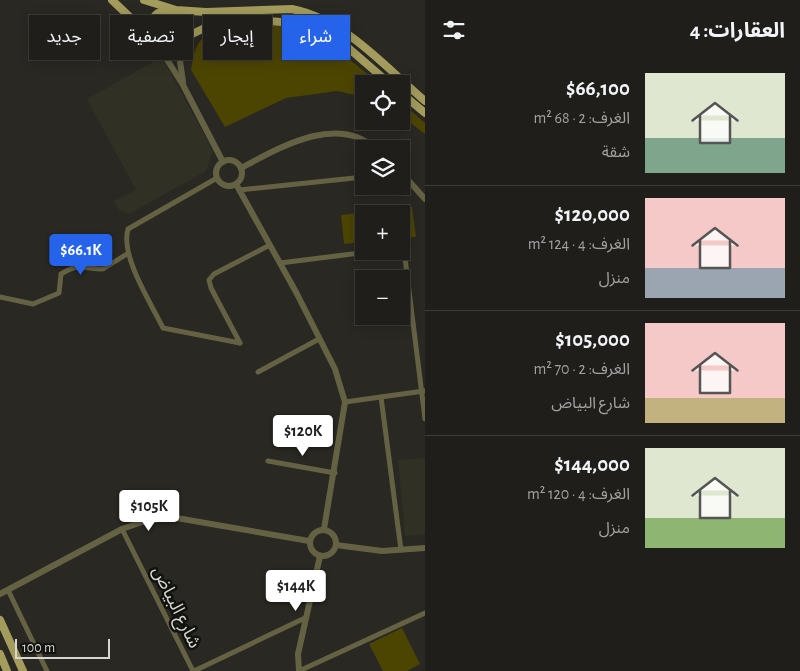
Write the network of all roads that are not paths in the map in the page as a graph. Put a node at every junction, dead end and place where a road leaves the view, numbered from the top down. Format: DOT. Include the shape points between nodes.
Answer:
graph roads {
  1 [pos="112,0"];
  2 [pos="144,0"];
  3 [pos="176,10"];
  4 [pos="128,15"];
  5 [pos="158,15"];
  6 [pos="184,15"];
  7 [pos="193,35"];
  8 [pos="167,60"];
  9 [pos="180,60"];
  10 [pos="380,75"];
  11 [pos="183,85"];
  12 [pos="410,100"];
  13 [pos="425,101"];
  14 [pos="425,113"];
  15 [pos="360,140"];
  16 [pos="223,162"];
  17 [pos="242,168"];
  18 [pos="217,178"];
  19 [pos="355,178"];
  20 [pos="410,183"];
  21 [pos="237,187"];
  22 [pos="425,199"];
  23 [pos="270,245"];
  24 [pos="127,254"];
  25 [pos="355,254"];
  26 [pos="405,260"];
  27 [pos="280,263"];
  28 [pos="0,297"];
  29 [pos="319,339"];
  30 [pos="258,372"];
  31 [pos="424,391"];
  32 [pos="381,397"];
  33 [pos="345,402"];
  34 [pos="425,418"];
  35 [pos="268,460"];
  36 [pos="334,472"];
  37 [pos="122,529"];
  38 [pos="324,529"];
  39 [pos="309,541"];
  40 [pos="336,545"];
  41 [pos="425,548"];
  42 [pos="400,550"];
  43 [pos="320,556"];
  44 [pos="8,590"];
  45 [pos="0,594"];
  46 [pos="425,613"];
  47 [pos="305,618"];
  48 [pos="0,620"];
  49 [pos="0,654"];
  50 [pos="7,671"];
  51 [pos="23,671"];
  52 [pos="47,671"];
  53 [pos="193,671"];
  54 [pos="299,671"];
  1 -- 4 [label="main road"];
  2 -- 3 [label="main road"];
  3 -- 5 [label="main road"];
  3 -- 6 [label="main road"];
  3 -- 13 [label="main road" via="292,10 319,17 355,40"];
  7 -- 10 [label="main road" via="215,23 267,21 310,24 338,39"];
  8 -- 11 [label="street"];
  9 -- 11 [label="street"];
  11 -- 16 [label="street"];
  12 -- 14 [label="main road"];
  15 -- 17 [label="street" via="350,134 322,134"];
  16 -- 17 [label="street" via="234,161"];
  16 -- 18 [label="street" via="218,167"];
  17 -- 21 [label="street"];
  18 -- 21 [label="street" via="225,185"];
  18 -- 24 [label="street" via="128,229 125,239"];
  19 -- 21 [label="street"];
  20 -- 22 [label="street"];
  21 -- 23 [label="street"];
  23 -- 24 [label="street" via="214,274 209,280 240,343 163,328"];
  23 -- 27 [label="street"];
  24 -- 28 [label="street" via="102,269 82,265 71,268 61,274 60,293 33,304"];
  25 -- 27 [label="street"];
  26 -- 31 [label="street"];
  27 -- 29 [label="street"];
  29 -- 30 [label="street"];
  29 -- 33 [label="street" via="335,369"];
  31 -- 32 [label="street"];
  31 -- 34 [label="street"];
  32 -- 33 [label="street"];
  32 -- 42 [label="street"];
  33 -- 36 [label="street"];
  35 -- 36 [label="street"];
  36 -- 38 [label="street"];
  37 -- 39 [label="street" via="171,517"];
  37 -- 44 [label="street"];
  37 -- 53 [label="street, شارع البياض"];
  38 -- 39 [label="street" via="313,533"];
  38 -- 40 [label="street" via="333,534"];
  39 -- 43 [label="street" via="311,550"];
  40 -- 42 [label="street" via="366,551"];
  40 -- 43 [label="street" via="331,553"];
  41 -- 42 [label="street"];
  43 -- 47 [label="street"];
  44 -- 45 [label="street"];
  44 -- 52 [label="street"];
  46 -- 54 [label="street"];
  47 -- 53 [label="street"];
  47 -- 54 [label="street" via="298,654"];
  48 -- 51 [label="main road"];
  49 -- 50 [label="main road"];
}
